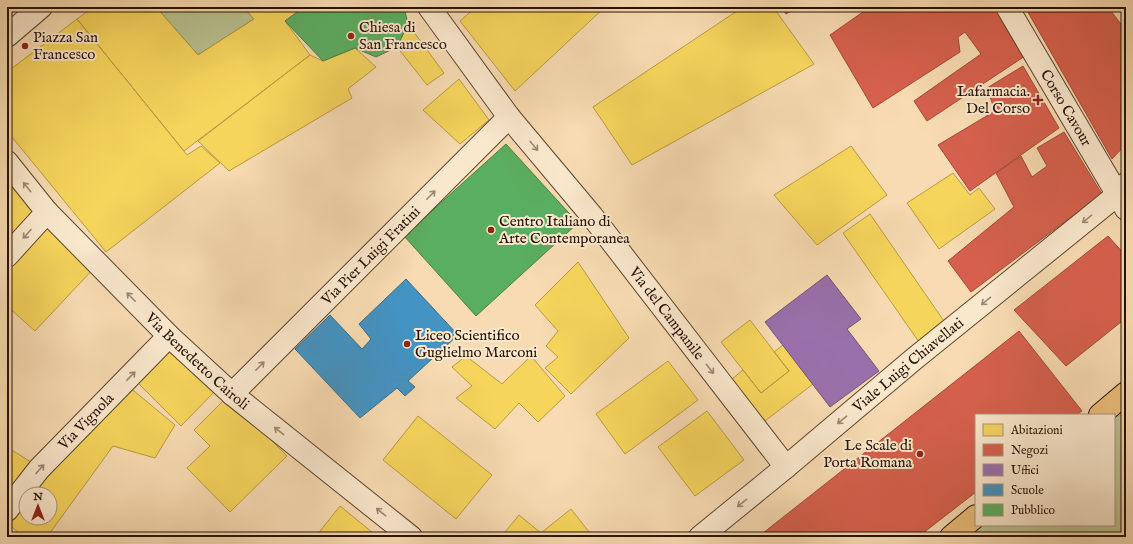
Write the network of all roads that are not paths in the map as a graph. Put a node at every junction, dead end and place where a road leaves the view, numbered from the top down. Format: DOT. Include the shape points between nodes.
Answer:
graph roads {
  1 [pos="41,7"];
  2 [pos="429,7"];
  3 [pos="1007,7"];
  4 [pos="7,36"];
  5 [pos="509,116"];
  6 [pos="9,168"];
  7 [pos="1123,196"];
  8 [pos="47,212"];
  9 [pos="7,256"];
  10 [pos="169,336"];
  11 [pos="1126,393"];
  12 [pos="232,394"];
  13 [pos="1101,414"];
  14 [pos="786,467"];
  15 [pos="7,510"];
  16 [pos="975,517"];
  17 [pos="411,537"];
  18 [pos="700,537"];
  19 [pos="951,537"];
  1 -- 4 [label="street"];
  2 -- 5 [label="street, Via del Campanile"];
  3 -- 7 [label="street, Corso Cavour"];
  12 -- 5 [label="street, Via Pier Luigi Fratini, one-way"];
  5 -- 14 [label="street, Via del Campanile, one-way" via="592,216"];
  8 -- 6 [label="street, Via Benedetto Cairoli, one-way"];
  7 -- 14 [label="street, Viale Luigi Chiavellati, one-way" via="914,359"];
  8 -- 9 [label="street, one-way"];
  10 -- 8 [label="street, Via Benedetto Cairoli, one-way"];
  10 -- 12 [label="street, Via Benedetto Cairoli"];
  15 -- 10 [label="street, Via Vignola, one-way" via="39,469"];
  11 -- 13 [label="main road"];
  17 -- 12 [label="street, Via Benedetto Cairoli, one-way"];
  14 -- 18 [label="street, Viale Luigi Chiavellati, one-way"];
  16 -- 19 [label="main road"];
}
